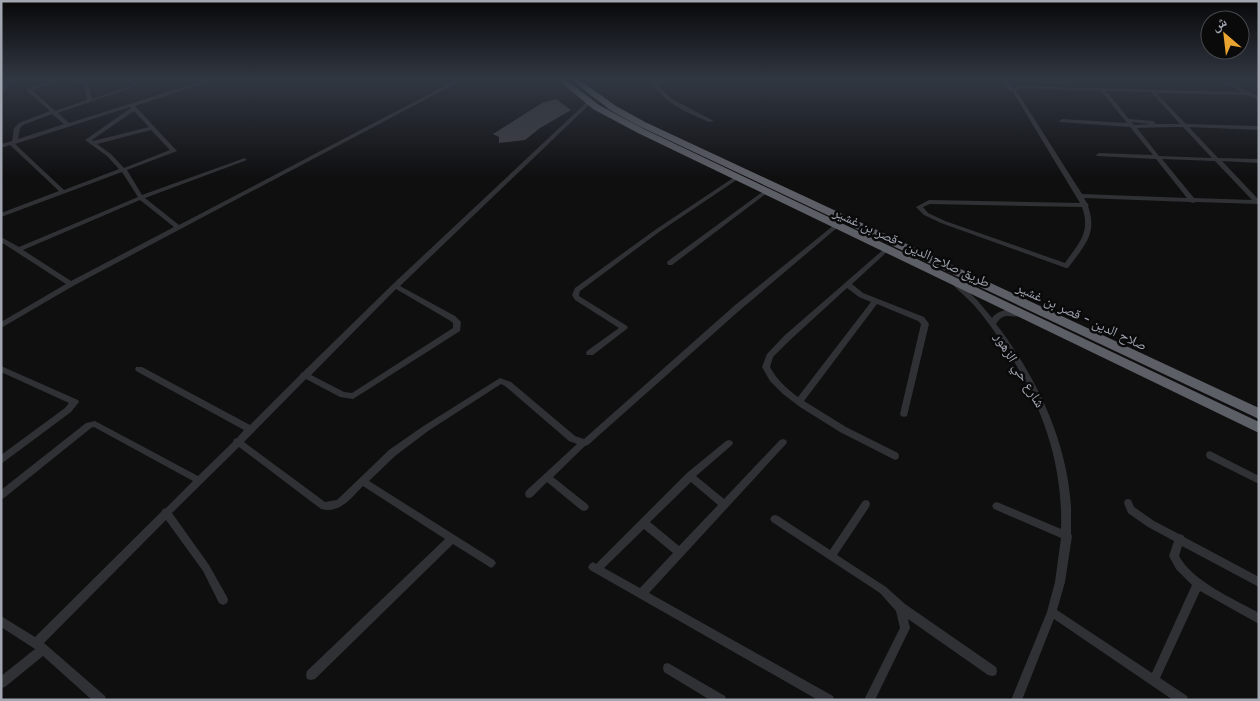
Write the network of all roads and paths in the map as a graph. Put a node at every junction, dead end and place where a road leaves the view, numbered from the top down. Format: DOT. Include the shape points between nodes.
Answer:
graph roads {
  1 [pos="54,112"];
  2 [pos="115,112"];
  3 [pos="125,112"];
  4 [pos="136,112"];
  5 [pos="399,112"];
  6 [pos="579,112"];
  7 [pos="605,112"];
  8 [pos="621,112"];
  9 [pos="692,112"];
  10 [pos="1025,112"];
  11 [pos="1121,112"];
  12 [pos="1172,112"];
  13 [pos="711,120"];
  14 [pos="1062,121"];
  15 [pos="1131,124"];
  16 [pos="68,125"];
  17 [pos="1170,125"];
  18 [pos="1185,126"];
  19 [pos="152,128"];
  20 [pos="1259,128"];
  21 [pos="13,142"];
  22 [pos="93,143"];
  23 [pos="1,146"];
  24 [pos="1099,155"];
  25 [pos="1157,157"];
  26 [pos="1216,159"];
  27 [pos="244,160"];
  28 [pos="1259,161"];
  29 [pos="123,169"];
  30 [pos="729,170"];
  31 [pos="736,178"];
  32 [pos="62,191"];
  33 [pos="765,192"];
  34 [pos="1080,196"];
  35 [pos="142,198"];
  36 [pos="1193,201"];
  37 [pos="1258,202"];
  38 [pos="1086,205"];
  39 [pos="1,215"];
  40 [pos="836,226"];
  41 [pos="178,227"];
  42 [pos="1,239"];
  43 [pos="18,250"];
  44 [pos="886,250"];
  45 [pos="670,263"];
  46 [pos="71,284"];
  47 [pos="956,284"];
  48 [pos="848,285"];
  49 [pos="395,286"];
  50 [pos="876,301"];
  51 [pos="1023,314"];
  52 [pos="992,324"];
  53 [pos="1,325"];
  54 [pos="590,353"];
  55 [pos="1,369"];
  56 [pos="140,370"];
  57 [pos="304,375"];
  58 [pos="799,402"];
  59 [pos="904,414"];
  60 [pos="1259,414"];
  61 [pos="1259,428"];
  62 [pos="249,429"];
  63 [pos="237,441"];
  64 [pos="783,442"];
  65 [pos="729,443"];
  66 [pos="582,444"];
  67 [pos="1210,455"];
  68 [pos="894,456"];
  69 [pos="1,460"];
  70 [pos="690,476"];
  71 [pos="547,477"];
  72 [pos="198,480"];
  73 [pos="1259,480"];
  74 [pos="364,482"];
  75 [pos="1,494"];
  76 [pos="529,494"];
  77 [pos="1128,503"];
  78 [pos="866,504"];
  79 [pos="724,505"];
  80 [pos="997,506"];
  81 [pos="584,507"];
  82 [pos="166,512"];
  83 [pos="776,519"];
  84 [pos="644,523"];
  85 [pos="1066,536"];
  86 [pos="453,538"];
  87 [pos="1180,538"];
  88 [pos="680,553"];
  89 [pos="831,556"];
  90 [pos="491,562"];
  91 [pos="1259,582"];
  92 [pos="1198,584"];
  93 [pos="641,594"];
  94 [pos="224,600"];
  95 [pos="901,608"];
  96 [pos="1052,612"];
  97 [pos="1259,619"];
  98 [pos="1,621"];
  99 [pos="40,647"];
  100 [pos="668,668"];
  101 [pos="992,671"];
  102 [pos="311,675"];
  103 [pos="1154,680"];
  104 [pos="1,683"];
  105 [pos="102,700"];
  106 [pos="721,700"];
  107 [pos="829,700"];
  108 [pos="869,700"];
  109 [pos="1016,700"];
  110 [pos="1182,700"];
  1 -- 16 [label="street"];
  1 -- 21 [label="street" via="21,124"];
  2 -- 16 [label="street"];
  3 -- 22 [label="street" via="91,136 88,140"];
  4 -- 19 [label="street"];
  5 -- 41 [label="street"];
  6 -- 49 [label="street"];
  7 -- 30 [label="highway, طريق صلاح الدين -قصر بن غشير" via="625,124"];
  8 -- 30 [label="highway, صلاح الدين - قصر بن غشير"];
  9 -- 13 [label="street"];
  10 -- 34 [label="street"];
  11 -- 15 [label="street"];
  12 -- 18 [label="street"];
  14 -- 15 [label="street"];
  15 -- 17 [label="street"];
  15 -- 17 [label="street"];
  15 -- 25 [label="street"];
  16 -- 21 [label="street"];
  17 -- 18 [label="street"];
  18 -- 20 [label="street"];
  18 -- 26 [label="street"];
  19 -- 22 [label="street"];
  19 -- 29 [label="street" via="174,151"];
  21 -- 23 [label="street"];
  21 -- 32 [label="street"];
  22 -- 29 [label="street"];
  24 -- 25 [label="street"];
  25 -- 26 [label="street"];
  25 -- 36 [label="street"];
  26 -- 28 [label="street"];
  26 -- 37 [label="street"];
  27 -- 35 [label="street"];
  29 -- 32 [label="street"];
  29 -- 35 [label="street"];
  30 -- 31 [label="highway, طريق صلاح الدين -قصر بن غشير"];
  30 -- 60 [label="highway, صلاح الدين - قصر بن غشير"];
  31 -- 33 [label="highway, طريق صلاح الدين -قصر بن غشير"];
  31 -- 54 [label="street" via="657,230 577,290 577,298 624,328"];
  32 -- 39 [label="street"];
  33 -- 40 [label="highway, طريق صلاح الدين -قصر بن غشير"];
  33 -- 45 [label="street"];
  34 -- 36 [label="street"];
  34 -- 38 [label="street"];
  35 -- 41 [label="street"];
  35 -- 43 [label="street"];
  36 -- 37 [label="street"];
  38 -- 38 [label="street" via="930,202 920,206 920,210 950,225 1066,266 1088,236 1091,221"];
  40 -- 44 [label="highway, طريق صلاح الدين -قصر بن غشير"];
  40 -- 66 [label="street"];
  41 -- 46 [label="street"];
  42 -- 43 [label="street"];
  43 -- 46 [label="street"];
  44 -- 47 [label="highway, طريق صلاح الدين -قصر بن غشير"];
  44 -- 48 [label="street"];
  46 -- 53 [label="street"];
  47 -- 51 [label="highway, طريق صلاح الدين -قصر بن غشير"];
  47 -- 52 [label="street, شارع حي الزهور"];
  48 -- 50 [label="street"];
  48 -- 58 [label="street" via="787,338 767,360 768,372 774,382"];
  49 -- 57 [label="street"];
  49 -- 57 [label="street" via="452,318 457,322 457,329 353,396 343,395"];
  50 -- 58 [label="street"];
  50 -- 59 [label="street" via="926,324"];
  51 -- 52 [label="street" via="1002,313"];
  51 -- 61 [label="highway, طريق صلاح الدين -قصر بن غشير"];
  52 -- 85 [label="street, شارع حي الزهور" via="1024,371 1048,416 1064,474"];
  55 -- 69 [label="street" via="75,402"];
  56 -- 62 [label="street"];
  57 -- 62 [label="street"];
  58 -- 68 [label="street"];
  62 -- 63 [label="street"];
  63 -- 72 [label="street"];
  63 -- 74 [label="street" via="324,506 339,504"];
  64 -- 79 [label="street"];
  65 -- 70 [label="street"];
  66 -- 71 [label="street"];
  66 -- 74 [label="street" via="500,381 392,453"];
  67 -- 73 [label="street"];
  70 -- 79 [label="street"];
  70 -- 84 [label="street"];
  71 -- 76 [label="street"];
  71 -- 81 [label="street"];
  72 -- 75 [label="street" via="95,424"];
  72 -- 82 [label="street"];
  74 -- 86 [label="street"];
  77 -- 87 [label="street" via="1138,516"];
  78 -- 89 [label="street"];
  79 -- 88 [label="street"];
  80 -- 85 [label="street"];
  82 -- 94 [label="street" via="206,568"];
  82 -- 99 [label="street"];
  83 -- 89 [label="street"];
  84 -- 88 [label="street"];
  84 -- 93 [label="street" via="595,568"];
  85 -- 96 [label="street, شارع حي الزهور" via="1060,584"];
  86 -- 90 [label="street"];
  86 -- 102 [label="street"];
  87 -- 91 [label="street"];
  87 -- 92 [label="street" via="1174,560"];
  88 -- 93 [label="street"];
  89 -- 95 [label="street" via="883,590"];
  92 -- 97 [label="street"];
  92 -- 103 [label="street"];
  93 -- 107 [label="street"];
  95 -- 101 [label="street"];
  95 -- 108 [label="street" via="905,628"];
  96 -- 103 [label="street"];
  96 -- 109 [label="street, شارع حي الزهور"];
  98 -- 99 [label="street"];
  99 -- 104 [label="street"];
  99 -- 105 [label="street"];
  100 -- 106 [label="street"];
  103 -- 110 [label="street"];
}
